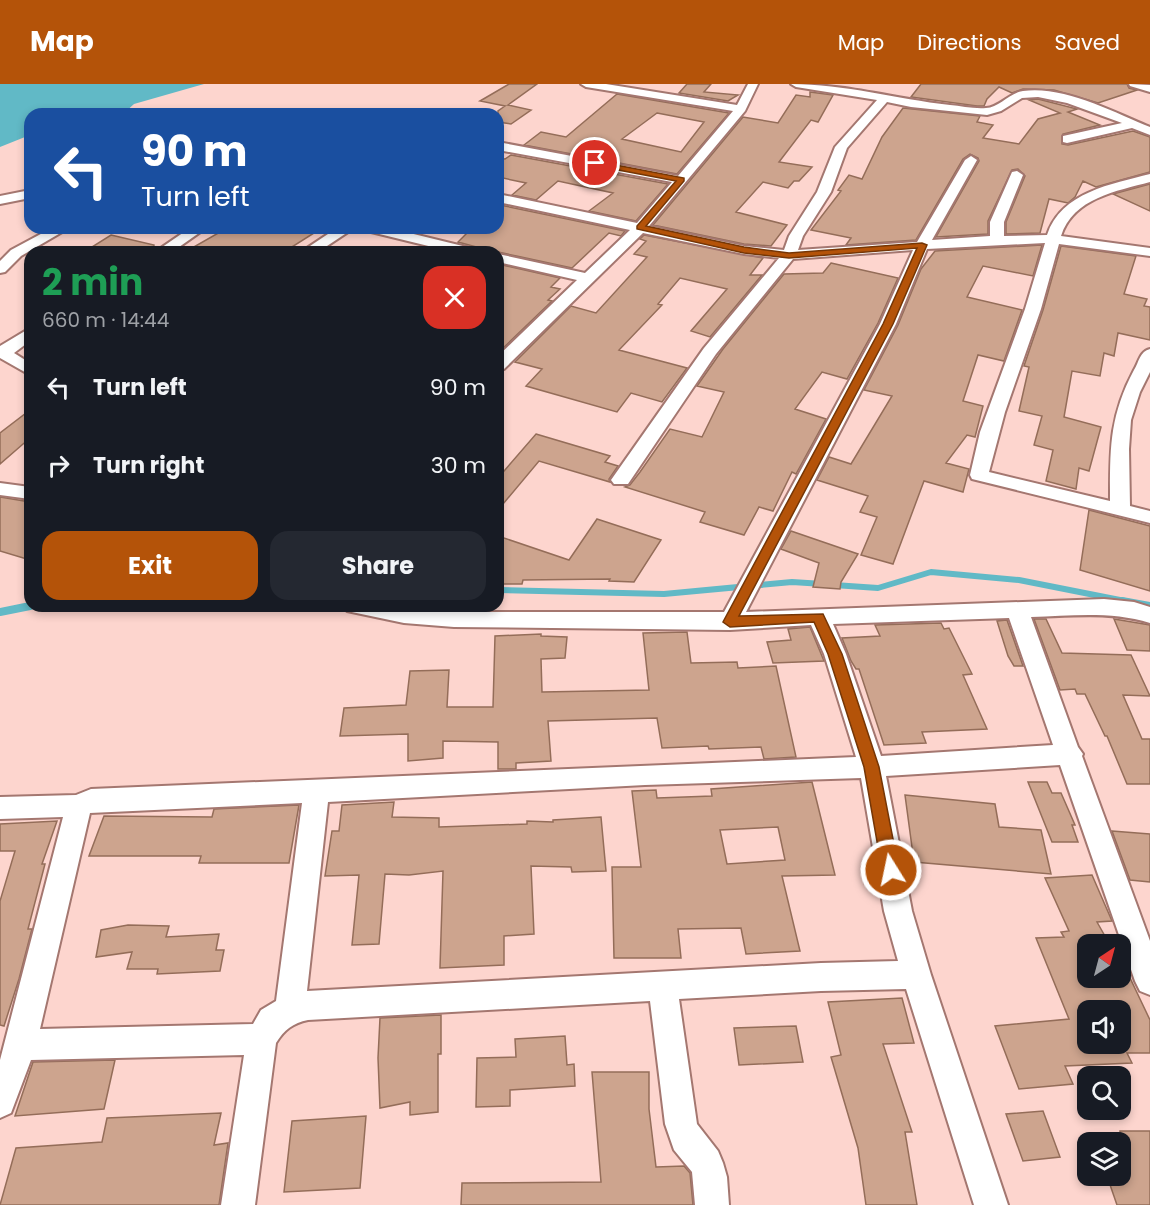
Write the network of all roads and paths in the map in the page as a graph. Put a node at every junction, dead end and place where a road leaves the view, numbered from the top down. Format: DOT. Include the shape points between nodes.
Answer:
graph roads {
  1 [pos="586,84"];
  2 [pos="753,84"];
  3 [pos="796,84"];
  4 [pos="1134,84"];
  5 [pos="1150,89"];
  6 [pos="885,98"];
  7 [pos="741,109"];
  8 [pos="1150,120"];
  9 [pos="1133,124"];
  10 [pos="1150,131"];
  11 [pos="1067,139"];
  12 [pos="504,147"];
  13 [pos="971,160"];
  14 [pos="1017,175"];
  15 [pos="1150,178"];
  16 [pos="681,180"];
  17 [pos="24,195"];
  18 [pos="504,199"];
  19 [pos="0,200"];
  20 [pos="640,228"];
  21 [pos="51,234"];
  22 [pos="190,234"];
  23 [pos="336,234"];
  24 [pos="396,234"];
  25 [pos="1052,239"];
  26 [pos="997,240"];
  27 [pos="922,245"];
  28 [pos="29,246"];
  29 [pos="171,246"];
  30 [pos="318,246"];
  31 [pos="445,246"];
  32 [pos="24,249"];
  33 [pos="1146,253"];
  34 [pos="789,255"];
  35 [pos="504,259"];
  36 [pos="0,269"];
  37 [pos="587,278"];
  38 [pos="24,337"];
  39 [pos="2,352"];
  40 [pos="1150,354"];
  41 [pos="504,359"];
  42 [pos="24,366"];
  43 [pos="621,480"];
  44 [pos="0,489"];
  45 [pos="24,492"];
  46 [pos="1120,509"];
  47 [pos="1150,517"];
  48 [pos="1017,609"];
  49 [pos="389,612"];
  50 [pos="1150,615"];
  51 [pos="819,617"];
  52 [pos="730,622"];
  53 [pos="1071,754"];
  54 [pos="872,767"];
  55 [pos="316,792"];
  56 [pos="79,806"];
  57 [pos="0,808"];
  58 [pos="916,975"];
  59 [pos="1150,981"];
  60 [pos="663,987"];
  61 [pos="290,1009"];
  62 [pos="261,1039"];
  63 [pos="21,1045"];
  64 [pos="0,1102"];
  65 [pos="238,1205"];
  66 [pos="712,1205"];
  67 [pos="991,1205"];
  1 -- 7 [label="street"];
  2 -- 7 [label="street"];
  3 -- 6 [label="street"];
  4 -- 5 [label="street"];
  6 -- 9 [label="street" via="987,111 996,110 1015,96 1045,95"];
  6 -- 34 [label="street" via="841,147 824,192 796,236"];
  7 -- 16 [label="street"];
  8 -- 9 [label="street"];
  9 -- 10 [label="street"];
  9 -- 11 [label="street"];
  12 -- 16 [label="street"];
  13 -- 27 [label="street"];
  14 -- 26 [label="street" via="997,222"];
  15 -- 25 [label="street" via="1073,204 1064,213"];
  16 -- 20 [label="street"];
  17 -- 19 [label="street"];
  18 -- 20 [label="street"];
  20 -- 34 [label="street" via="744,250"];
  20 -- 37 [label="street"];
  21 -- 28 [label="street"];
  22 -- 29 [label="street"];
  23 -- 30 [label="street"];
  24 -- 31 [label="street"];
  25 -- 26 [label="street"];
  25 -- 33 [label="street"];
  25 -- 46 [label="street" via="979,475"];
  26 -- 27 [label="street"];
  27 -- 34 [label="street"];
  27 -- 52 [label="street" via="888,324"];
  32 -- 36 [label="street"];
  34 -- 43 [label="street" via="710,351"];
  35 -- 37 [label="street"];
  37 -- 41 [label="street"];
  38 -- 39 [label="street"];
  39 -- 42 [label="street"];
  40 -- 46 [label="street" via="1130,393 1124,415 1120,438"];
  44 -- 45 [label="street"];
  46 -- 47 [label="street"];
  48 -- 50 [label="street" via="1104,607"];
  48 -- 51 [label="street"];
  48 -- 53 [label="street"];
  49 -- 52 [label="street" via="463,620"];
  51 -- 52 [label="street"];
  51 -- 54 [label="street"];
  53 -- 54 [label="street"];
  53 -- 59 [label="street"];
  54 -- 55 [label="street"];
  54 -- 58 [label="street" via="898,911"];
  55 -- 56 [label="street" via="91,800"];
  55 -- 61 [label="street"];
  56 -- 57 [label="street"];
  56 -- 63 [label="street"];
  58 -- 60 [label="street"];
  58 -- 67 [label="street"];
  60 -- 61 [label="street"];
  60 -- 66 [label="street" via="681,1124 686,1138 706,1163"];
  61 -- 62 [label="street" via="272,1021"];
  62 -- 63 [label="street"];
  62 -- 65 [label="street"];
  63 -- 64 [label="street"];
}
